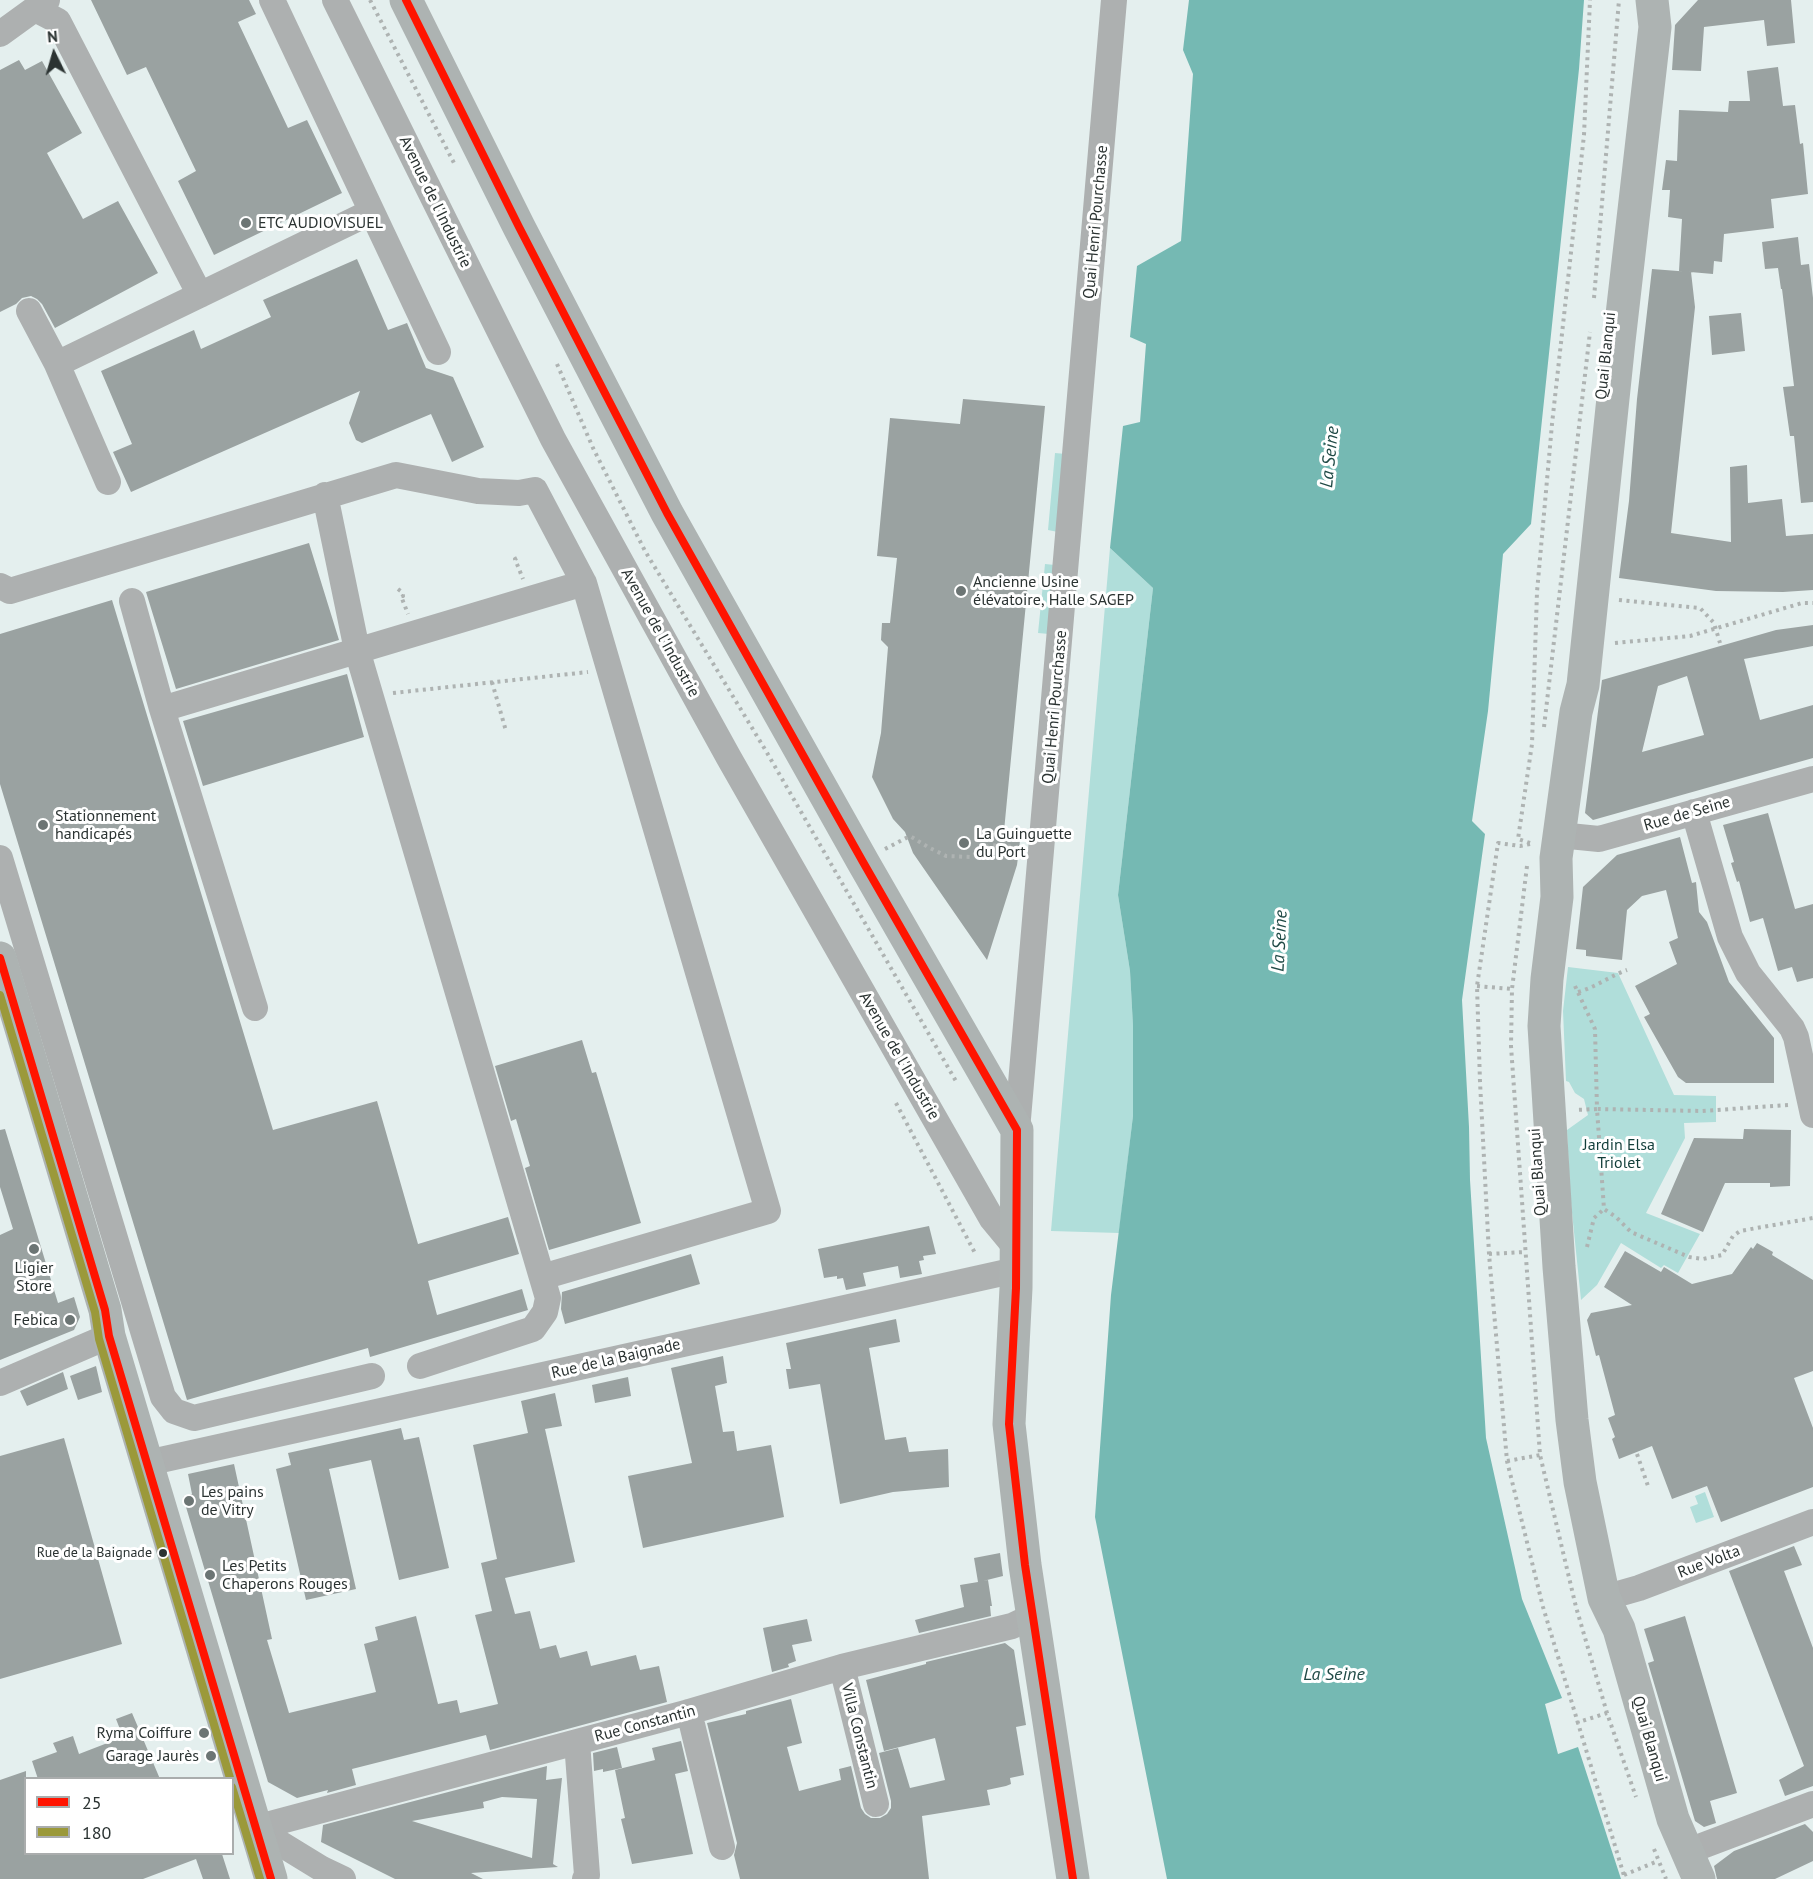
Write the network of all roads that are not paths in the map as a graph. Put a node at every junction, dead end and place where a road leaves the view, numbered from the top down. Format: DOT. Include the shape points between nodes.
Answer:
graph roads {
  1 [pos="272,0"];
  2 [pos="335,0"];
  3 [pos="406,0"];
  4 [pos="1114,0"];
  5 [pos="1645,0"];
  6 [pos="1652,0"];
  7 [pos="41,4"];
  8 [pos="0,34"];
  9 [pos="371,212"];
  10 [pos="200,295"];
  11 [pos="29,311"];
  12 [pos="438,352"];
  13 [pos="57,364"];
  14 [pos="108,482"];
  15 [pos="325,495"];
  16 [pos="584,583"];
  17 [pos="0,586"];
  18 [pos="132,601"];
  19 [pos="357,650"];
  20 [pos="162,709"];
  21 [pos="1576,712"];
  22 [pos="1813,778"];
  23 [pos="1694,812"];
  24 [pos="1558,847"];
  25 [pos="0,858"];
  26 [pos="3,979"];
  27 [pos="255,1008"];
  28 [pos="1804,1034"];
  29 [pos="1811,1109"];
  30 [pos="1017,1130"];
  31 [pos="1016,1259"];
  32 [pos="542,1277"];
  33 [pos="109,1336"];
  34 [pos="420,1366"];
  35 [pos="372,1376"];
  36 [pos="0,1383"];
  37 [pos="147,1463"];
  38 [pos="1813,1522"];
  39 [pos="1604,1598"];
  40 [pos="1033,1616"];
  41 [pos="842,1668"];
  42 [pos="689,1712"];
  43 [pos="576,1742"];
  44 [pos="876,1804"];
  45 [pos="1812,1805"];
  46 [pos="255,1828"];
  47 [pos="722,1847"];
  48 [pos="1681,1868"];
  49 [pos="270,1879"];
  50 [pos="343,1879"];
  51 [pos="585,1879"];
  52 [pos="1073,1879"];
  1 -- 9 [label="street"];
  2 -- 31 [label="street, Avenue de l'Industrie" via="553,439 729,758"];
  3 -- 30 [label="main road" via="667,513"];
  4 -- 30 [label="street, Quai Henri Pourchasse"];
  5 -- 21 [label="main road, Quai Blanqui" via="1638,26 1625,182 1574,639 1570,695"];
  6 -- 21 [label="main road, Quai Blanqui" via="1655,27 1583,685"];
  7 -- 8 [label="street"];
  7 -- 10 [label="street" via="58,21"];
  9 -- 10 [label="street"];
  9 -- 12 [label="street"];
  10 -- 13 [label="street"];
  11 -- 13 [label="street"];
  13 -- 14 [label="street"];
  15 -- 16 [label="street" via="396,475 478,491 535,490"];
  15 -- 17 [label="street" via="10,591"];
  15 -- 19 [label="street"];
  16 -- 19 [label="street"];
  16 -- 32 [label="street" via="768,1211"];
  18 -- 20 [label="street"];
  19 -- 20 [label="street"];
  19 -- 32 [label="street"];
  20 -- 27 [label="street"];
  21 -- 24 [label="main road, Quai Blanqui"];
  22 -- 23 [label="street, Rue de Seine"];
  23 -- 24 [label="street, Rue de Seine"];
  23 -- 28 [label="street" via="1730,937 1748,973 1791,1028"];
  24 -- 39 [label="main road, Quai Blanqui" via="1542,891 1529,1028 1558,1435 1564,1462 1580,1482"];
  25 -- 35 [label="street" via="163,1397 174,1411 194,1418"];
  26 -- 33 [label="main road" via="105,1310"];
  28 -- 29 [label="street"];
  30 -- 31 [label="main road, Quai Henri Pourchasse"];
  31 -- 37 [label="street, Rue de la Baignade"];
  31 -- 40 [label="main road, Quai Henri Pourchasse" via="1009,1424"];
  32 -- 34 [label="street" via="548,1298 533,1329"];
  33 -- 36 [label="street"];
  33 -- 37 [label="main road"];
  37 -- 46 [label="main road"];
  38 -- 39 [label="street, Rue Volta"];
  39 -- 48 [label="main road, Quai Blanqui" via="1601,1633 1672,1857"];
  40 -- 41 [label="street, Rue Constantin" via="1011,1626"];
  40 -- 52 [label="main road, Quai Henri Pourchasse"];
  41 -- 42 [label="street, Rue Constantin"];
  41 -- 44 [label="street, Villa Constantin"];
  42 -- 43 [label="street, Rue Constantin"];
  42 -- 47 [label="street"];
  43 -- 46 [label="street, Rue Constantin"];
  43 -- 51 [label="street"];
  45 -- 48 [label="street"];
  46 -- 49 [label="main road"];
  46 -- 50 [label="street"];
}
